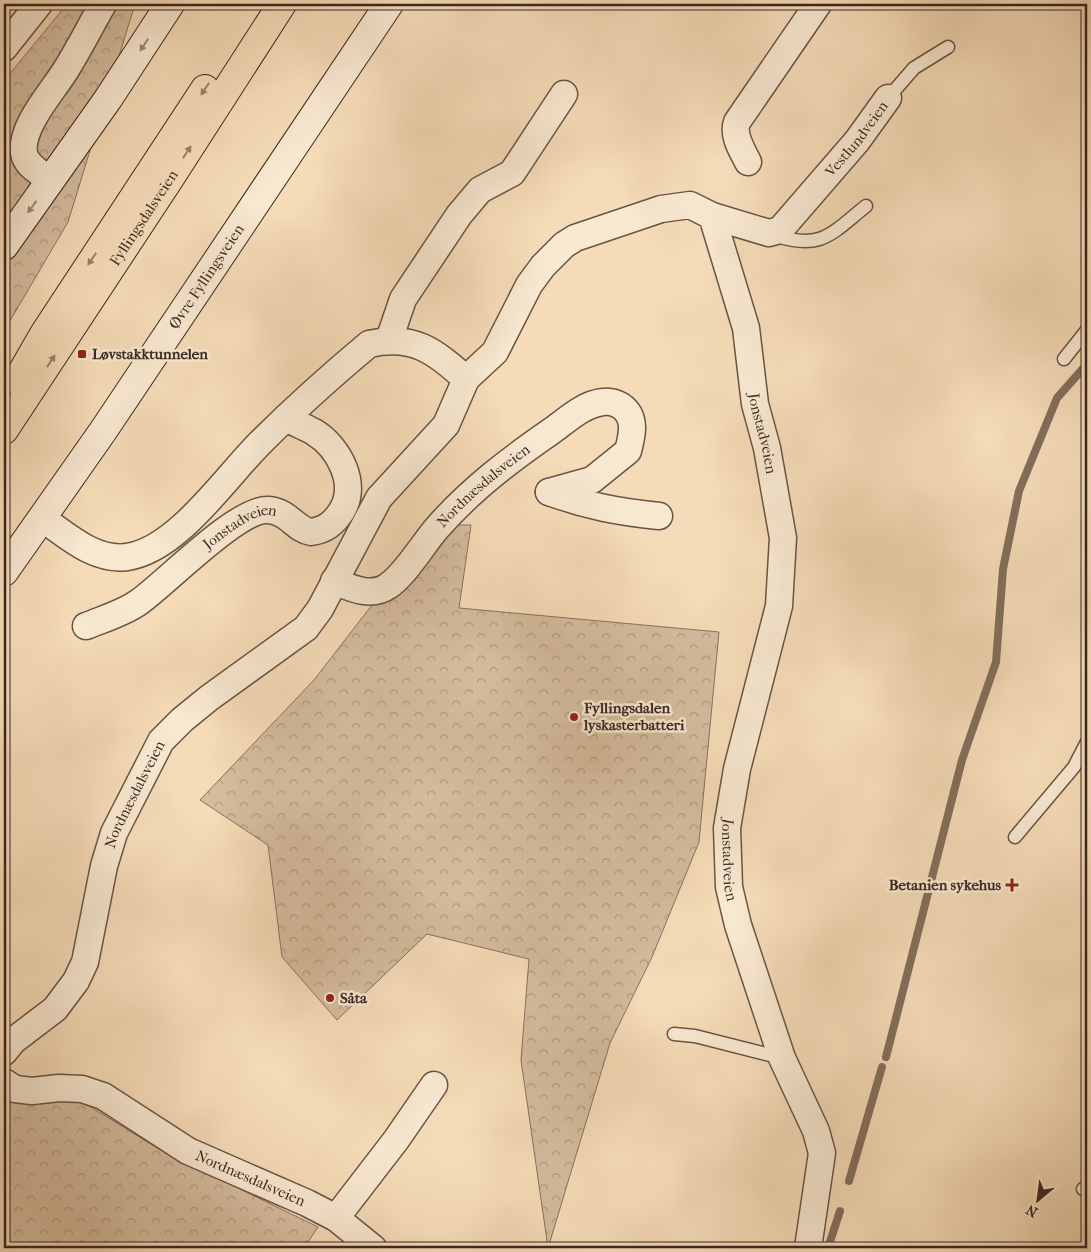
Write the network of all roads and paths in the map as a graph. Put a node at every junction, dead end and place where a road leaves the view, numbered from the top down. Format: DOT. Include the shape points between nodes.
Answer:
graph roads {
  1 [pos="38,4"];
  2 [pos="103,4"];
  3 [pos="170,4"];
  4 [pos="260,4"];
  5 [pos="282,4"];
  6 [pos="388,4"];
  7 [pos="818,4"];
  8 [pos="948,47"];
  9 [pos="4,48"];
  10 [pos="564,94"];
  11 [pos="888,98"];
  12 [pos="748,162"];
  13 [pos="50,180"];
  14 [pos="866,206"];
  15 [pos="712,216"];
  16 [pos="769,233"];
  17 [pos="4,246"];
  18 [pos="1087,330"];
  19 [pos="389,340"];
  20 [pos="1064,359"];
  21 [pos="466,379"];
  22 [pos="4,404"];
  23 [pos="286,418"];
  24 [pos="4,430"];
  25 [pos="659,516"];
  26 [pos="43,518"];
  27 [pos="4,572"];
  28 [pos="334,580"];
  29 [pos="86,626"];
  30 [pos="1087,742"];
  31 [pos="1015,837"];
  32 [pos="674,1034"];
  33 [pos="4,1052"];
  34 [pos="782,1058"];
  35 [pos="4,1082"];
  36 [pos="434,1085"];
  37 [pos="336,1218"];
  38 [pos="373,1248"];
  39 [pos="808,1248"];
  1 -- 9 [label="street"];
  2 -- 13 [label="street" via="25,137 24,152 28,163"];
  3 -- 13 [label="main road, one-way"];
  4 -- 22 [label="main road, Fyllingsdalsveien, one-way" via="49,326"];
  24 -- 5 [label="main road, Fyllingsdalsveien, one-way"];
  6 -- 26 [label="main road, Øvre Fyllingsveien"];
  7 -- 12 [label="street" via="737,122 736,134"];
  8 -- 11 [label="lane, Vestlundveien" via="914,68"];
  10 -- 19 [label="street" via="512,173 480,190 459,215 403,299"];
  11 -- 16 [label="street, Vestlundveien" via="857,141 780,230"];
  13 -- 17 [label="main road, one-way"];
  14 -- 16 [label="lane" via="828,237 815,242 789,240"];
  15 -- 16 [label="street"];
  15 -- 21 [label="street" via="690,205 661,209 584,234 564,245 529,284 495,352"];
  15 -- 34 [label="street, Jonstadveien" via="746,328 755,404 767,448 783,538 779,606 737,769 727,828 729,887 738,925"];
  18 -- 20 [label="lane"];
  19 -- 21 [label="street" via="410,342 437,354"];
  19 -- 23 [label="street" via="370,344"];
  21 -- 28 [label="street, Nordnæsdalsveien" via="446,425 379,498"];
  23 -- 26 [label="street" via="185,524 146,553 125,558 96,553"];
  23 -- 29 [label="street, Jonstadveien" via="315,433 330,446 345,470 349,486 344,508 336,520 323,531 311,532 285,515 270,510 253,512 214,539 137,604"];
  25 -- 28 [label="street, Nordnæsdalsveien" via="584,505 549,492 592,480 628,451 632,432 628,413 620,406 603,402 590,406 535,442 480,484 438,526 402,573 387,587 376,591 357,590"];
  26 -- 27 [label="main road, Øvre Fyllingsveien"];
  28 -- 33 [label="street, Nordnæsdalsveien" via="320,609 306,628 202,704 161,741 114,833 104,866 86,962 55,1009 13,1041"];
  30 -- 31 [label="lane" via="1074,767"];
  32 -- 34 [label="lane" via="695,1036"];
  34 -- 39 [label="street, Jonstadveien" via="816,1131 822,1154"];
  35 -- 37 [label="street, Nordnæsdalsveien" via="15,1089 82,1089 103,1096 188,1151"];
  36 -- 37 [label="street"];
  37 -- 38 [label="street, Nordnæsdalsveien"];
}
